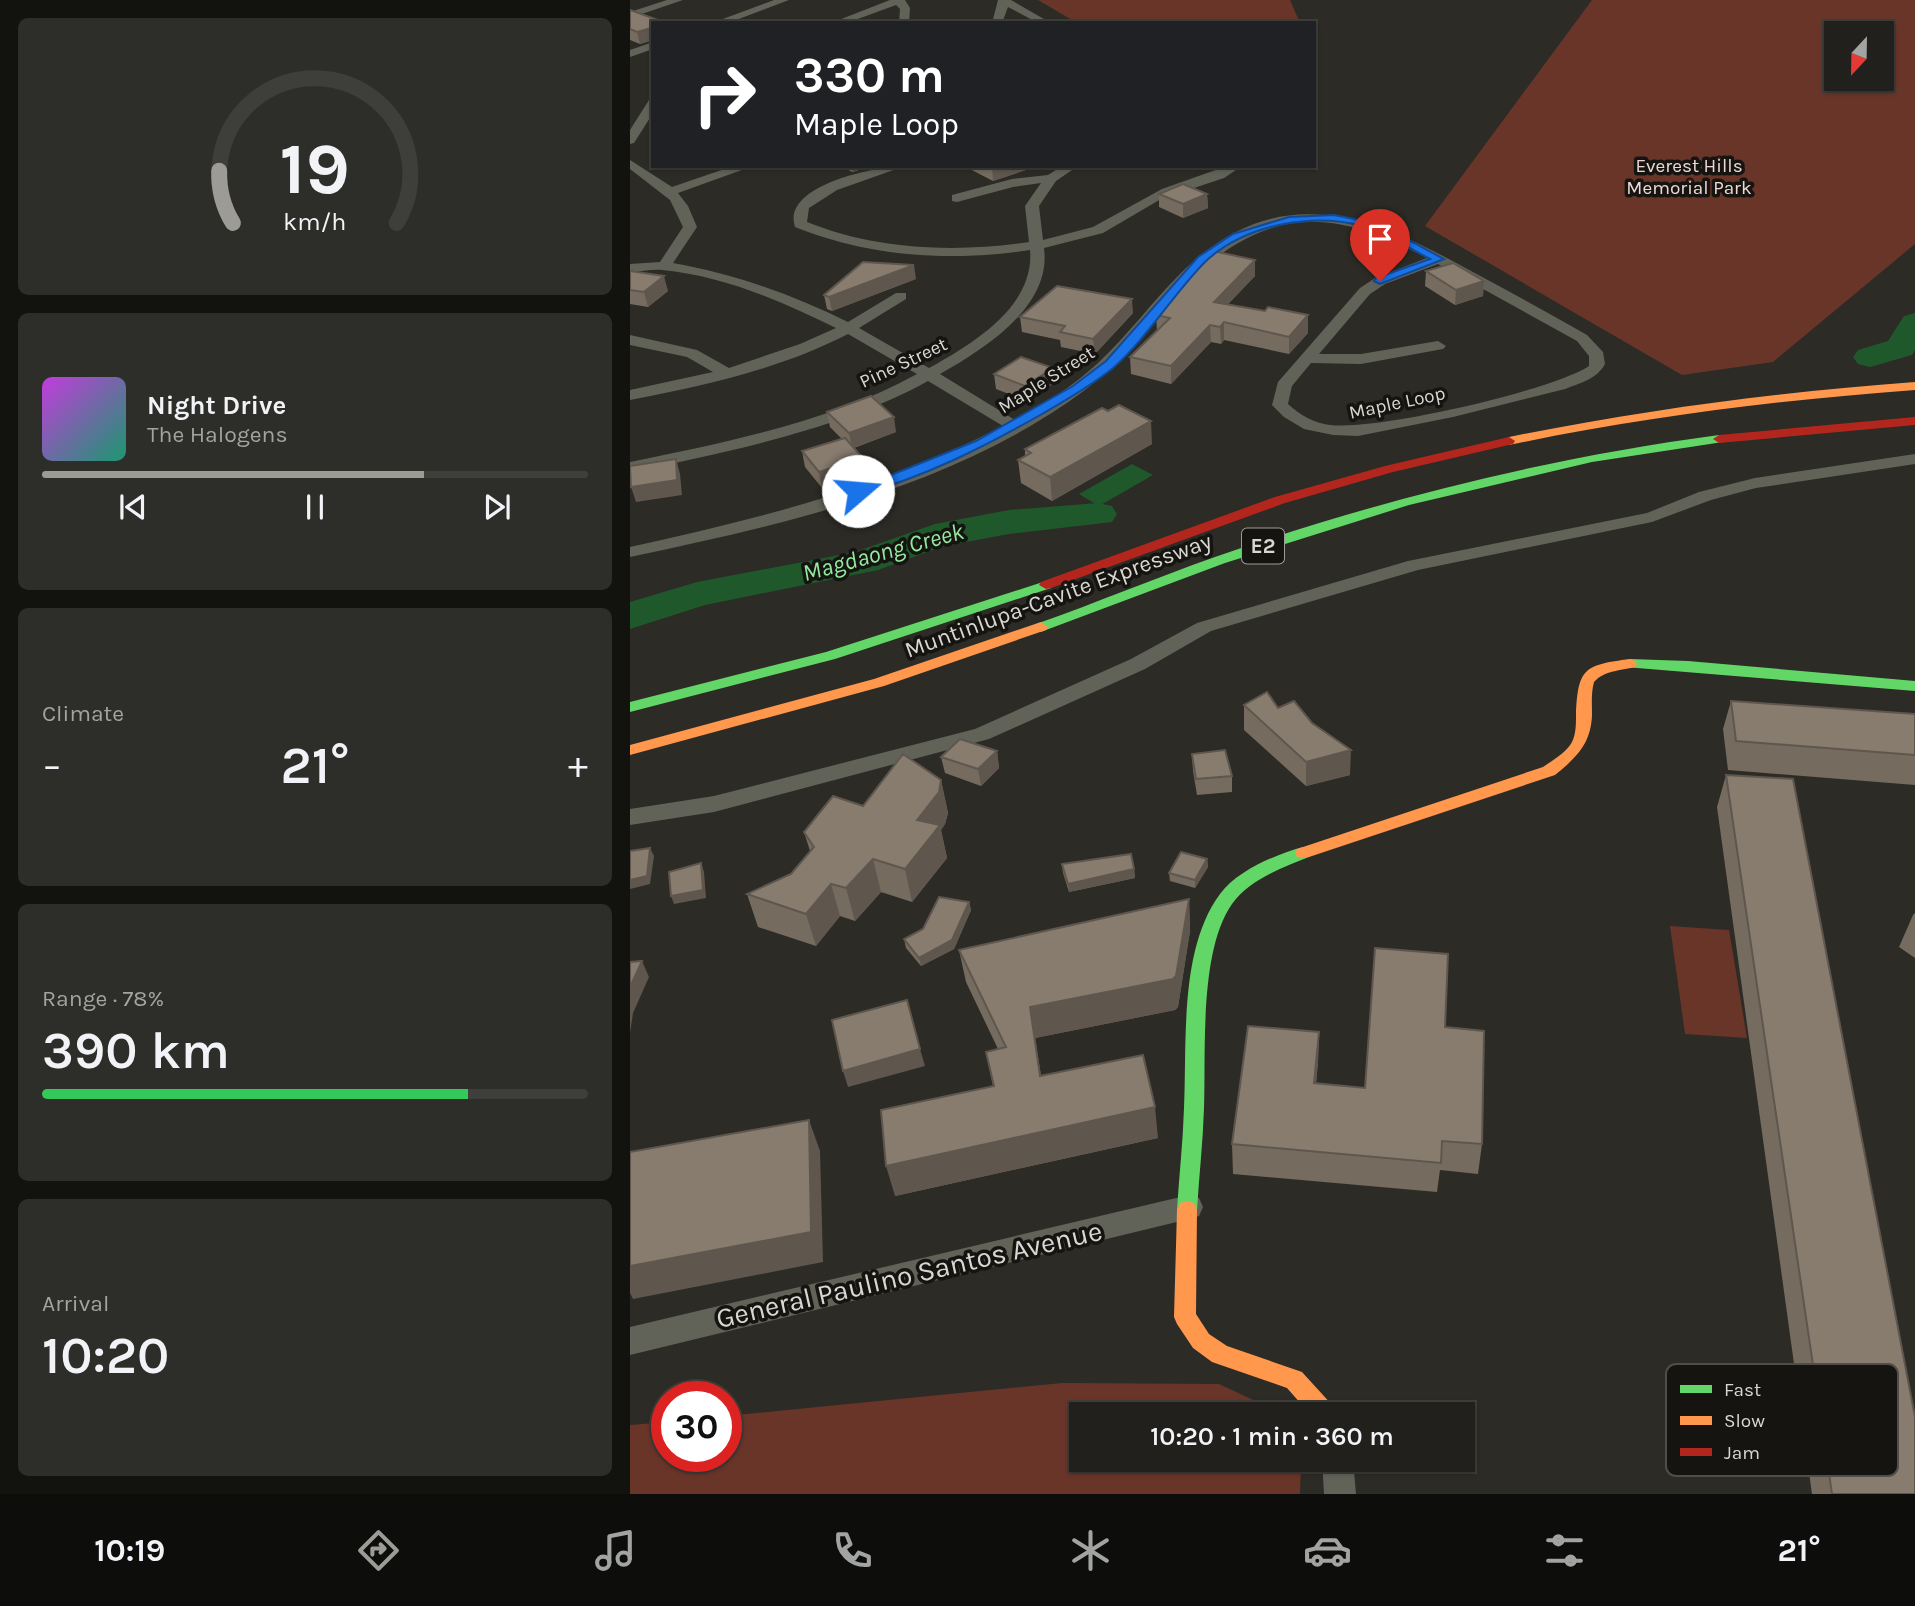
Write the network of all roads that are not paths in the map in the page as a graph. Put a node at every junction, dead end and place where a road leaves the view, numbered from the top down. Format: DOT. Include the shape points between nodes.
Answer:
graph roads {
  1 [pos="678,0"];
  2 [pos="784,0"];
  3 [pos="898,1"];
  4 [pos="1004,1"];
  5 [pos="630,15"];
  6 [pos="723,21"];
  7 [pos="842,21"];
  8 [pos="904,21"];
  9 [pos="998,21"];
  10 [pos="1042,21"];
  11 [pos="651,46"];
  12 [pos="630,54"];
  13 [pos="651,106"];
  14 [pos="630,140"];
  15 [pos="630,164"];
  16 [pos="741,168"];
  17 [pos="893,168"];
  18 [pos="1068,168"];
  19 [pos="1233,168"];
  20 [pos="1051,178"];
  21 [pos="671,191"];
  22 [pos="957,198"];
  23 [pos="1037,246"];
  24 [pos="630,259"];
  25 [pos="1439,259"];
  26 [pos="658,266"];
  27 [pos="630,269"];
  28 [pos="901,296"];
  29 [pos="852,328"];
  30 [pos="630,340"];
  31 [pos="1438,346"];
  32 [pos="1306,358"];
  33 [pos="724,372"];
  34 [pos="927,376"];
  35 [pos="1915,386"];
  36 [pos="630,395"];
  37 [pos="1915,421"];
  38 [pos="1014,426"];
  39 [pos="1915,459"];
  40 [pos="630,467"];
  41 [pos="630,552"];
  42 [pos="1915,686"];
  43 [pos="630,707"];
  44 [pos="630,750"];
  45 [pos="630,817"];
  46 [pos="1189,1207"];
  47 [pos="630,1341"];
  48 [pos="1314,1402"];
  49 [pos="1339,1472"];
  50 [pos="1340,1494"];
  1 -- 5 [label="street"];
  2 -- 6 [label="street"];
  3 -- 7 [label="street"];
  3 -- 8 [label="street" via="905,8"];
  4 -- 9 [label="street"];
  4 -- 10 [label="street"];
  11 -- 12 [label="street"];
  13 -- 14 [label="street"];
  15 -- 21 [label="street"];
  16 -- 21 [label="street"];
  17 -- 23 [label="street" via="810,199 802,209 800,224 823,236 881,245 985,250"];
  18 -- 20 [label="street, Pine Street"];
  19 -- 23 [label="street" via="1164,193 1118,222 1088,234"];
  20 -- 22 [label="street"];
  20 -- 23 [label="street, Pine Street" via="1031,206"];
  21 -- 26 [label="street" via="690,227"];
  23 -- 34 [label="street, Pine Street" via="1035,280 1013,314 990,336"];
  24 -- 26 [label="street"];
  25 -- 32 [label="street, Maple Loop" via="1365,291"];
  25 -- 32 [label="street, Maple Loop" via="1582,338 1595,349 1595,370 1549,389 1343,433 1294,419 1280,405 1284,385"];
  25 -- 38 [label="street, Maple Street" via="1375,227 1334,218 1289,220 1237,236 1184,277 1110,364"];
  26 -- 27 [label="street"];
  26 -- 29 [label="street" via="757,287"];
  28 -- 29 [label="street"];
  29 -- 33 [label="street"];
  29 -- 34 [label="street"];
  30 -- 33 [label="street" via="692,353"];
  31 -- 32 [label="street" via="1361,359"];
  33 -- 36 [label="street"];
  34 -- 38 [label="street"];
  34 -- 40 [label="street, Pine Street" via="842,412 711,452"];
  35 -- 43 [label="main road, Muntinlupa-Cavite Expressway / E2" via="1692,407 1470,450 1315,490 864,646"];
  37 -- 44 [label="main road, Muntinlupa-Cavite Expressway / E2" via="1714,439 1514,472 1357,515 1230,557 879,683"];
  38 -- 41 [label="street, Maple Street" via="909,474 832,500 737,530"];
  39 -- 45 [label="street" via="1755,483 1652,517 1415,565 1204,627 1138,664 982,734 714,804"];
  42 -- 46 [label="main road" via="1666,665 1604,667 1584,686 1580,740 1549,771 1305,852 1247,881 1220,908 1206,954"];
  46 -- 47 [label="street, General Paulino Santos Avenue"];
  46 -- 48 [label="main road" via="1185,1317 1200,1341 1220,1354 1294,1380"];
  49 -- 50 [label="street"];
}
